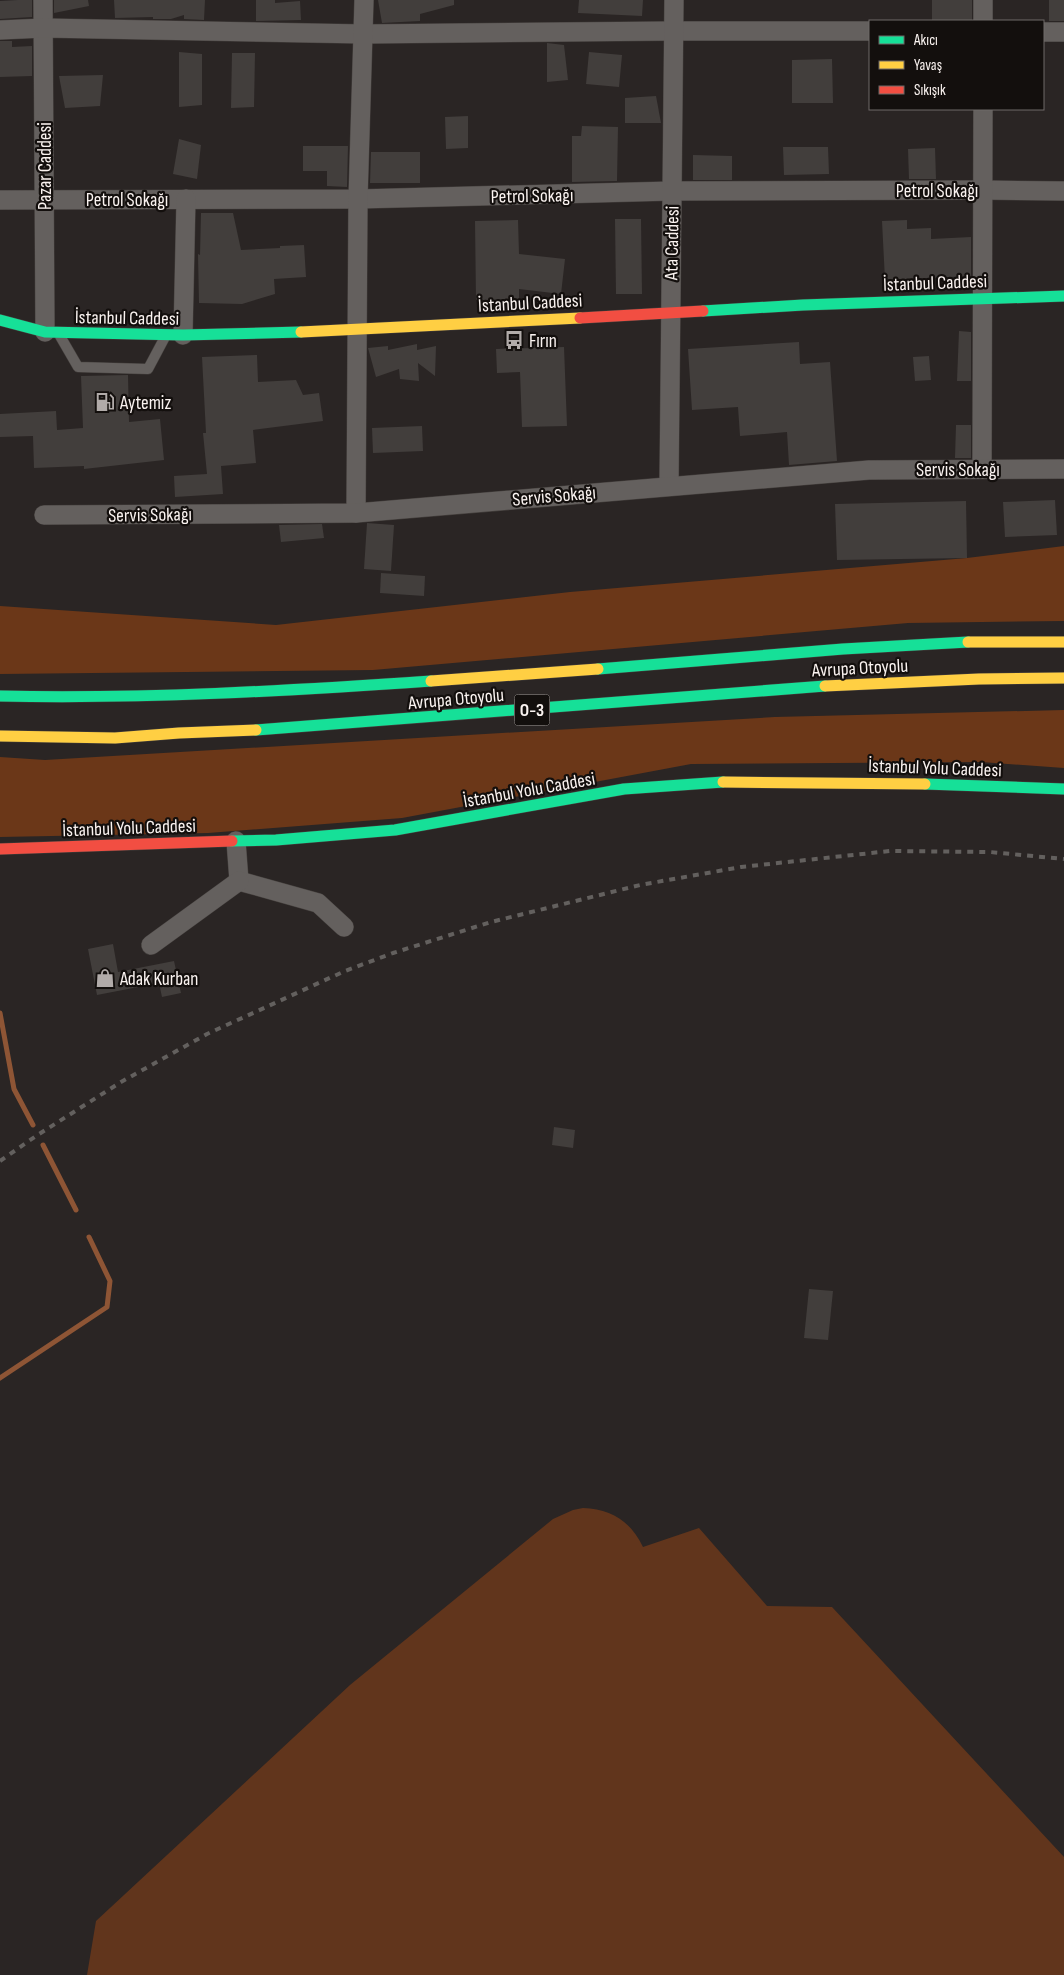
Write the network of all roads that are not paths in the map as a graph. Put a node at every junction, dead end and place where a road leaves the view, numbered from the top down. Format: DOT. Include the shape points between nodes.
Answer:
graph roads {
  1 [pos="44,0"];
  2 [pos="364,0"];
  3 [pos="674,0"];
  4 [pos="983,0"];
  5 [pos="983,20"];
  6 [pos="44,28"];
  7 [pos="0,30"];
  8 [pos="674,31"];
  9 [pos="869,31"];
  10 [pos="1044,32"];
  11 [pos="1064,32"];
  12 [pos="364,34"];
  13 [pos="983,110"];
  14 [pos="982,190"];
  15 [pos="672,192"];
  16 [pos="1064,192"];
  17 [pos="186,199"];
  18 [pos="358,199"];
  19 [pos="0,200"];
  20 [pos="44,200"];
  21 [pos="1064,296"];
  22 [pos="982,298"];
  23 [pos="671,312"];
  24 [pos="0,320"];
  25 [pos="358,330"];
  26 [pos="52,332"];
  27 [pos="175,335"];
  28 [pos="982,469"];
  29 [pos="1064,469"];
  30 [pos="669,485"];
  31 [pos="356,512"];
  32 [pos="44,515"];
  33 [pos="1064,642"];
  34 [pos="1064,678"];
  35 [pos="0,696"];
  36 [pos="0,736"];
  37 [pos="1064,789"];
  38 [pos="236,841"];
  39 [pos="0,849"];
  40 [pos="239,881"];
  41 [pos="344,927"];
  42 [pos="151,945"];
  1 -- 6 [label="street, Pazar Caddesi"];
  2 -- 12 [label="street"];
  3 -- 8 [label="street, Ata Caddesi"];
  4 -- 5 [label="street"];
  6 -- 7 [label="street"];
  6 -- 12 [label="street"];
  6 -- 20 [label="street, Pazar Caddesi"];
  8 -- 9 [label="street"];
  8 -- 12 [label="street"];
  8 -- 15 [label="street, Ata Caddesi"];
  10 -- 11 [label="street"];
  12 -- 18 [label="street"];
  13 -- 14 [label="street"];
  14 -- 15 [label="street, Petrol Sokağı"];
  14 -- 16 [label="street, Petrol Sokağı"];
  14 -- 22 [label="street"];
  15 -- 18 [label="street, Petrol Sokağı"];
  15 -- 23 [label="street, Ata Caddesi"];
  17 -- 18 [label="street, Petrol Sokağı"];
  17 -- 20 [label="street, Petrol Sokağı"];
  17 -- 27 [label="street"];
  18 -- 25 [label="street"];
  19 -- 20 [label="street, Petrol Sokağı"];
  20 -- 26 [label="street, Pazar Caddesi"];
  21 -- 22 [label="main road, İstanbul Caddesi"];
  22 -- 23 [label="main road, İstanbul Caddesi"];
  22 -- 28 [label="street"];
  23 -- 25 [label="main road, İstanbul Caddesi"];
  23 -- 30 [label="street, Ata Caddesi"];
  24 -- 26 [label="main road, İstanbul Caddesi"];
  25 -- 27 [label="main road, İstanbul Caddesi"];
  25 -- 31 [label="street"];
  26 -- 27 [label="main road, İstanbul Caddesi"];
  26 -- 27 [label="lane" via="78,367 148,369"];
  28 -- 29 [label="street, Servis Sokağı"];
  28 -- 30 [label="street, Servis Sokağı" via="869,470"];
  30 -- 31 [label="street, Servis Sokağı"];
  31 -- 32 [label="street, Servis Sokağı"];
  33 -- 35 [label="main road, Avrupa Otoyolu / O-3" via="843,649 360,687 203,695"];
  34 -- 36 [label="main road, Avrupa Otoyolu / O-3" via="855,684 271,730 115,738"];
  37 -- 38 [label="main road, İstanbul Yolu Caddesi" via="735,781 624,790 395,830"];
  38 -- 39 [label="main road, İstanbul Yolu Caddesi"];
  38 -- 40 [label="street"];
  40 -- 41 [label="street" via="318,903"];
  40 -- 42 [label="street"];
}
